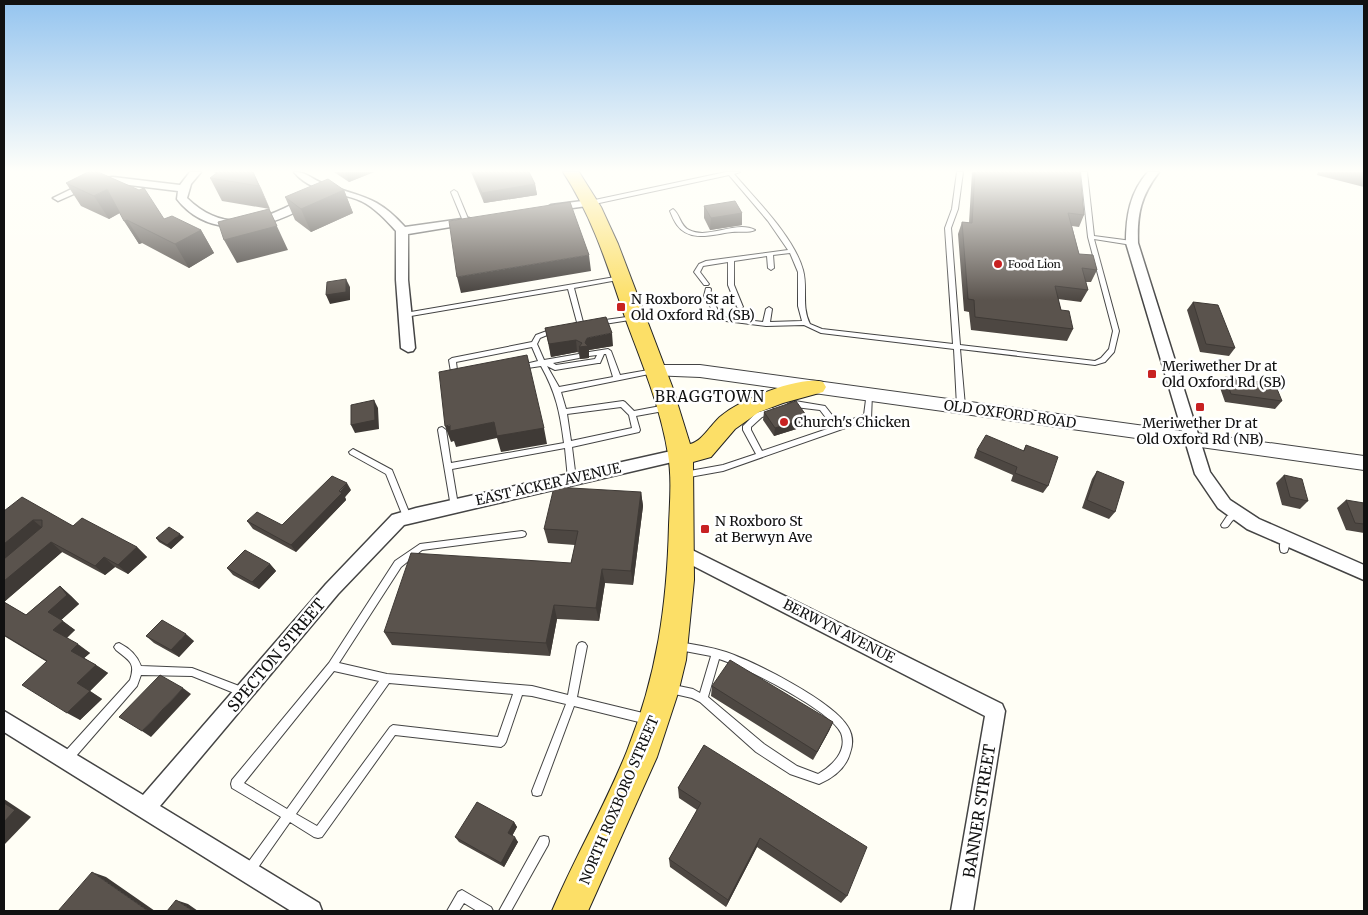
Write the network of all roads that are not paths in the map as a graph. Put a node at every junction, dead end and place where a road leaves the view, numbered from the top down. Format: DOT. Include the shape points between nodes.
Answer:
graph roads {
  1 [pos="198,215"];
  2 [pos="280,215"];
  3 [pos="386,215"];
  4 [pos="468,215"];
  5 [pos="595,215"];
  6 [pos="674,215"];
  7 [pos="765,215"];
  8 [pos="953,215"];
  9 [pos="1089,215"];
  10 [pos="1132,215"];
  11 [pos="471,220"];
  12 [pos="752,230"];
  13 [pos="402,231"];
  14 [pos="1091,238"];
  15 [pos="1132,243"];
  16 [pos="793,251"];
  17 [pos="770,254"];
  18 [pos="731,259"];
  19 [pos="771,268"];
  20 [pos="621,278"];
  21 [pos="570,287"];
  22 [pos="740,307"];
  23 [pos="769,309"];
  24 [pos="405,315"];
  25 [pos="636,318"];
  26 [pos="806,322"];
  27 [pos="766,324"];
  28 [pos="581,326"];
  29 [pos="572,327"];
  30 [pos="562,329"];
  31 [pos="534,344"];
  32 [pos="408,348"];
  33 [pos="955,348"];
  34 [pos="601,352"];
  35 [pos="591,354"];
  36 [pos="579,356"];
  37 [pos="544,363"];
  38 [pos="512,368"];
  39 [pos="656,371"];
  40 [pos="464,376"];
  41 [pos="617,378"];
  42 [pos="815,386"];
  43 [pos="557,390"];
  44 [pos="869,394"];
  45 [pos="960,406"];
  46 [pos="668,408"];
  47 [pos="564,412"];
  48 [pos="632,414"];
  49 [pos="838,428"];
  50 [pos="442,430"];
  51 [pos="1191,439"];
  52 [pos="568,445"];
  53 [pos="353,452"];
  54 [pos="760,455"];
  55 [pos="1364,463"];
  56 [pos="681,465"];
  57 [pos="448,467"];
  58 [pos="572,479"];
  59 [pos="454,505"];
  60 [pos="1237,514"];
  61 [pos="412,515"];
  62 [pos="1225,525"];
  63 [pos="522,534"];
  64 [pos="682,552"];
  65 [pos="1364,573"];
  66 [pos="673,645"];
  67 [pos="582,646"];
  68 [pos="119,647"];
  69 [pos="716,654"];
  70 [pos="332,666"];
  71 [pos="138,670"];
  72 [pos="387,678"];
  73 [pos="664,688"];
  74 [pos="519,690"];
  75 [pos="244,692"];
  76 [pos="703,699"];
  77 [pos="572,700"];
  78 [pos="996,710"];
  79 [pos="4,721"];
  80 [pos="654,721"];
  81 [pos="66,759"];
  82 [pos="537,791"];
  83 [pos="145,808"];
  84 [pos="290,815"];
  85 [pos="544,841"];
  86 [pos="248,872"];
  87 [pos="311,911"];
  88 [pos="453,911"];
  89 [pos="487,911"];
  90 [pos="504,911"];
  91 [pos="570,911"];
  92 [pos="962,911"];
  1 -- 2 [label="street" via="224,225 241,226"];
  3 -- 13 [label="street"];
  4 -- 11 [label="lane"];
  5 -- 20 [label="main road, NORTH ROXBORO STREET"];
  6 -- 12 [label="lane" via="677,224 685,232 697,235 741,228"];
  7 -- 16 [label="lane"];
  8 -- 33 [label="lane" via="948,228"];
  9 -- 14 [label="lane"];
  10 -- 15 [label="street"];
  11 -- 13 [label="street"];
  13 -- 24 [label="street"];
  14 -- 15 [label="lane"];
  14 -- 33 [label="lane" via="1116,331 1112,350 1103,360 1082,363"];
  15 -- 51 [label="street"];
  16 -- 17 [label="lane"];
  16 -- 26 [label="lane" via="801,272 801,313"];
  17 -- 18 [label="lane"];
  17 -- 19 [label="lane"];
  18 -- 22 [label="lane" via="731,285"];
  18 -- 27 [label="lane" via="701,265 697,272 720,319"];
  20 -- 21 [label="lane"];
  20 -- 25 [label="main road, NORTH ROXBORO STREET"];
  21 -- 24 [label="lane"];
  21 -- 28 [label="lane"];
  23 -- 27 [label="lane"];
  24 -- 32 [label="street"];
  25 -- 28 [label="lane"];
  25 -- 39 [label="main road, NORTH ROXBORO STREET"];
  26 -- 27 [label="lane"];
  26 -- 33 [label="lane" via="822,331"];
  28 -- 29 [label="lane"];
  30 -- 31 [label="lane" via="548,331"];
  31 -- 37 [label="lane"];
  31 -- 40 [label="lane" via="452,360 454,378"];
  33 -- 45 [label="lane"];
  34 -- 35 [label="lane"];
  34 -- 37 [label="lane" via="598,360 581,364 555,368"];
  34 -- 41 [label="lane" via="608,351"];
  36 -- 37 [label="lane"];
  37 -- 38 [label="lane"];
  37 -- 43 [label="lane"];
  39 -- 41 [label="lane"];
  39 -- 42 [label="street, OLD OXFORD ROAD" via="689,370"];
  39 -- 46 [label="main road, NORTH ROXBORO STREET"];
  41 -- 43 [label="lane"];
  42 -- 44 [label="street, OLD OXFORD ROAD"];
  42 -- 56 [label="main road" via="748,406 724,424 703,451"];
  43 -- 47 [label="lane"];
  44 -- 45 [label="street, OLD OXFORD ROAD"];
  44 -- 49 [label="lane" via="868,417"];
  45 -- 51 [label="street, OLD OXFORD ROAD"];
  46 -- 48 [label="lane"];
  46 -- 56 [label="main road, NORTH ROXBORO STREET"];
  47 -- 48 [label="lane" via="623,404"];
  47 -- 52 [label="lane"];
  48 -- 52 [label="lane" via="636,430"];
  49 -- 54 [label="lane"];
  49 -- 54 [label="lane" via="822,408 795,404 759,415 750,421 747,430"];
  50 -- 57 [label="lane"];
  51 -- 55 [label="street, OLD OXFORD ROAD"];
  51 -- 60 [label="street" via="1203,474 1224,504"];
  52 -- 57 [label="lane"];
  52 -- 58 [label="lane"];
  53 -- 61 [label="lane" via="389,472"];
  54 -- 56 [label="lane" via="723,468"];
  56 -- 58 [label="street, EAST ACKER AVENUE"];
  56 -- 64 [label="main road, NORTH ROXBORO STREET"];
  57 -- 59 [label="lane"];
  58 -- 59 [label="street, EAST ACKER AVENUE"];
  59 -- 61 [label="street, EAST ACKER AVENUE"];
  60 -- 62 [label="lane"];
  60 -- 65 [label="street" via="1285,545"];
  61 -- 75 [label="street, SPECTON STREET" via="398,520 332,589"];
  63 -- 70 [label="lane" via="420,547 398,564"];
  64 -- 66 [label="main road, NORTH ROXBORO STREET" via="682,584"];
  64 -- 78 [label="street, BERWYN AVENUE"];
  66 -- 69 [label="lane"];
  66 -- 73 [label="main road, NORTH ROXBORO STREET"];
  67 -- 77 [label="lane"];
  68 -- 71 [label="lane" via="134,660"];
  69 -- 76 [label="lane"];
  69 -- 76 [label="lane" via="769,676 832,716 844,730 844,759 834,772 819,779 794,770 760,748"];
  70 -- 72 [label="lane"];
  70 -- 84 [label="lane" via="236,784"];
  71 -- 75 [label="lane" via="192,672"];
  71 -- 81 [label="lane" via="134,683"];
  72 -- 74 [label="lane"];
  72 -- 84 [label="lane"];
  73 -- 76 [label="lane"];
  73 -- 80 [label="main road, NORTH ROXBORO STREET"];
  74 -- 77 [label="lane"];
  74 -- 84 [label="lane" via="501,742 393,730 318,833"];
  75 -- 83 [label="street, SPECTON STREET"];
  77 -- 80 [label="lane"];
  77 -- 82 [label="lane"];
  78 -- 92 [label="street, BANNER STREET"];
  79 -- 81 [label="street"];
  80 -- 91 [label="main road, NORTH ROXBORO STREET"];
  81 -- 83 [label="street"];
  83 -- 86 [label="street"];
  84 -- 86 [label="lane"];
  85 -- 90 [label="lane"];
  86 -- 87 [label="street"];
  88 -- 89 [label="lane" via="462,896"];
}
